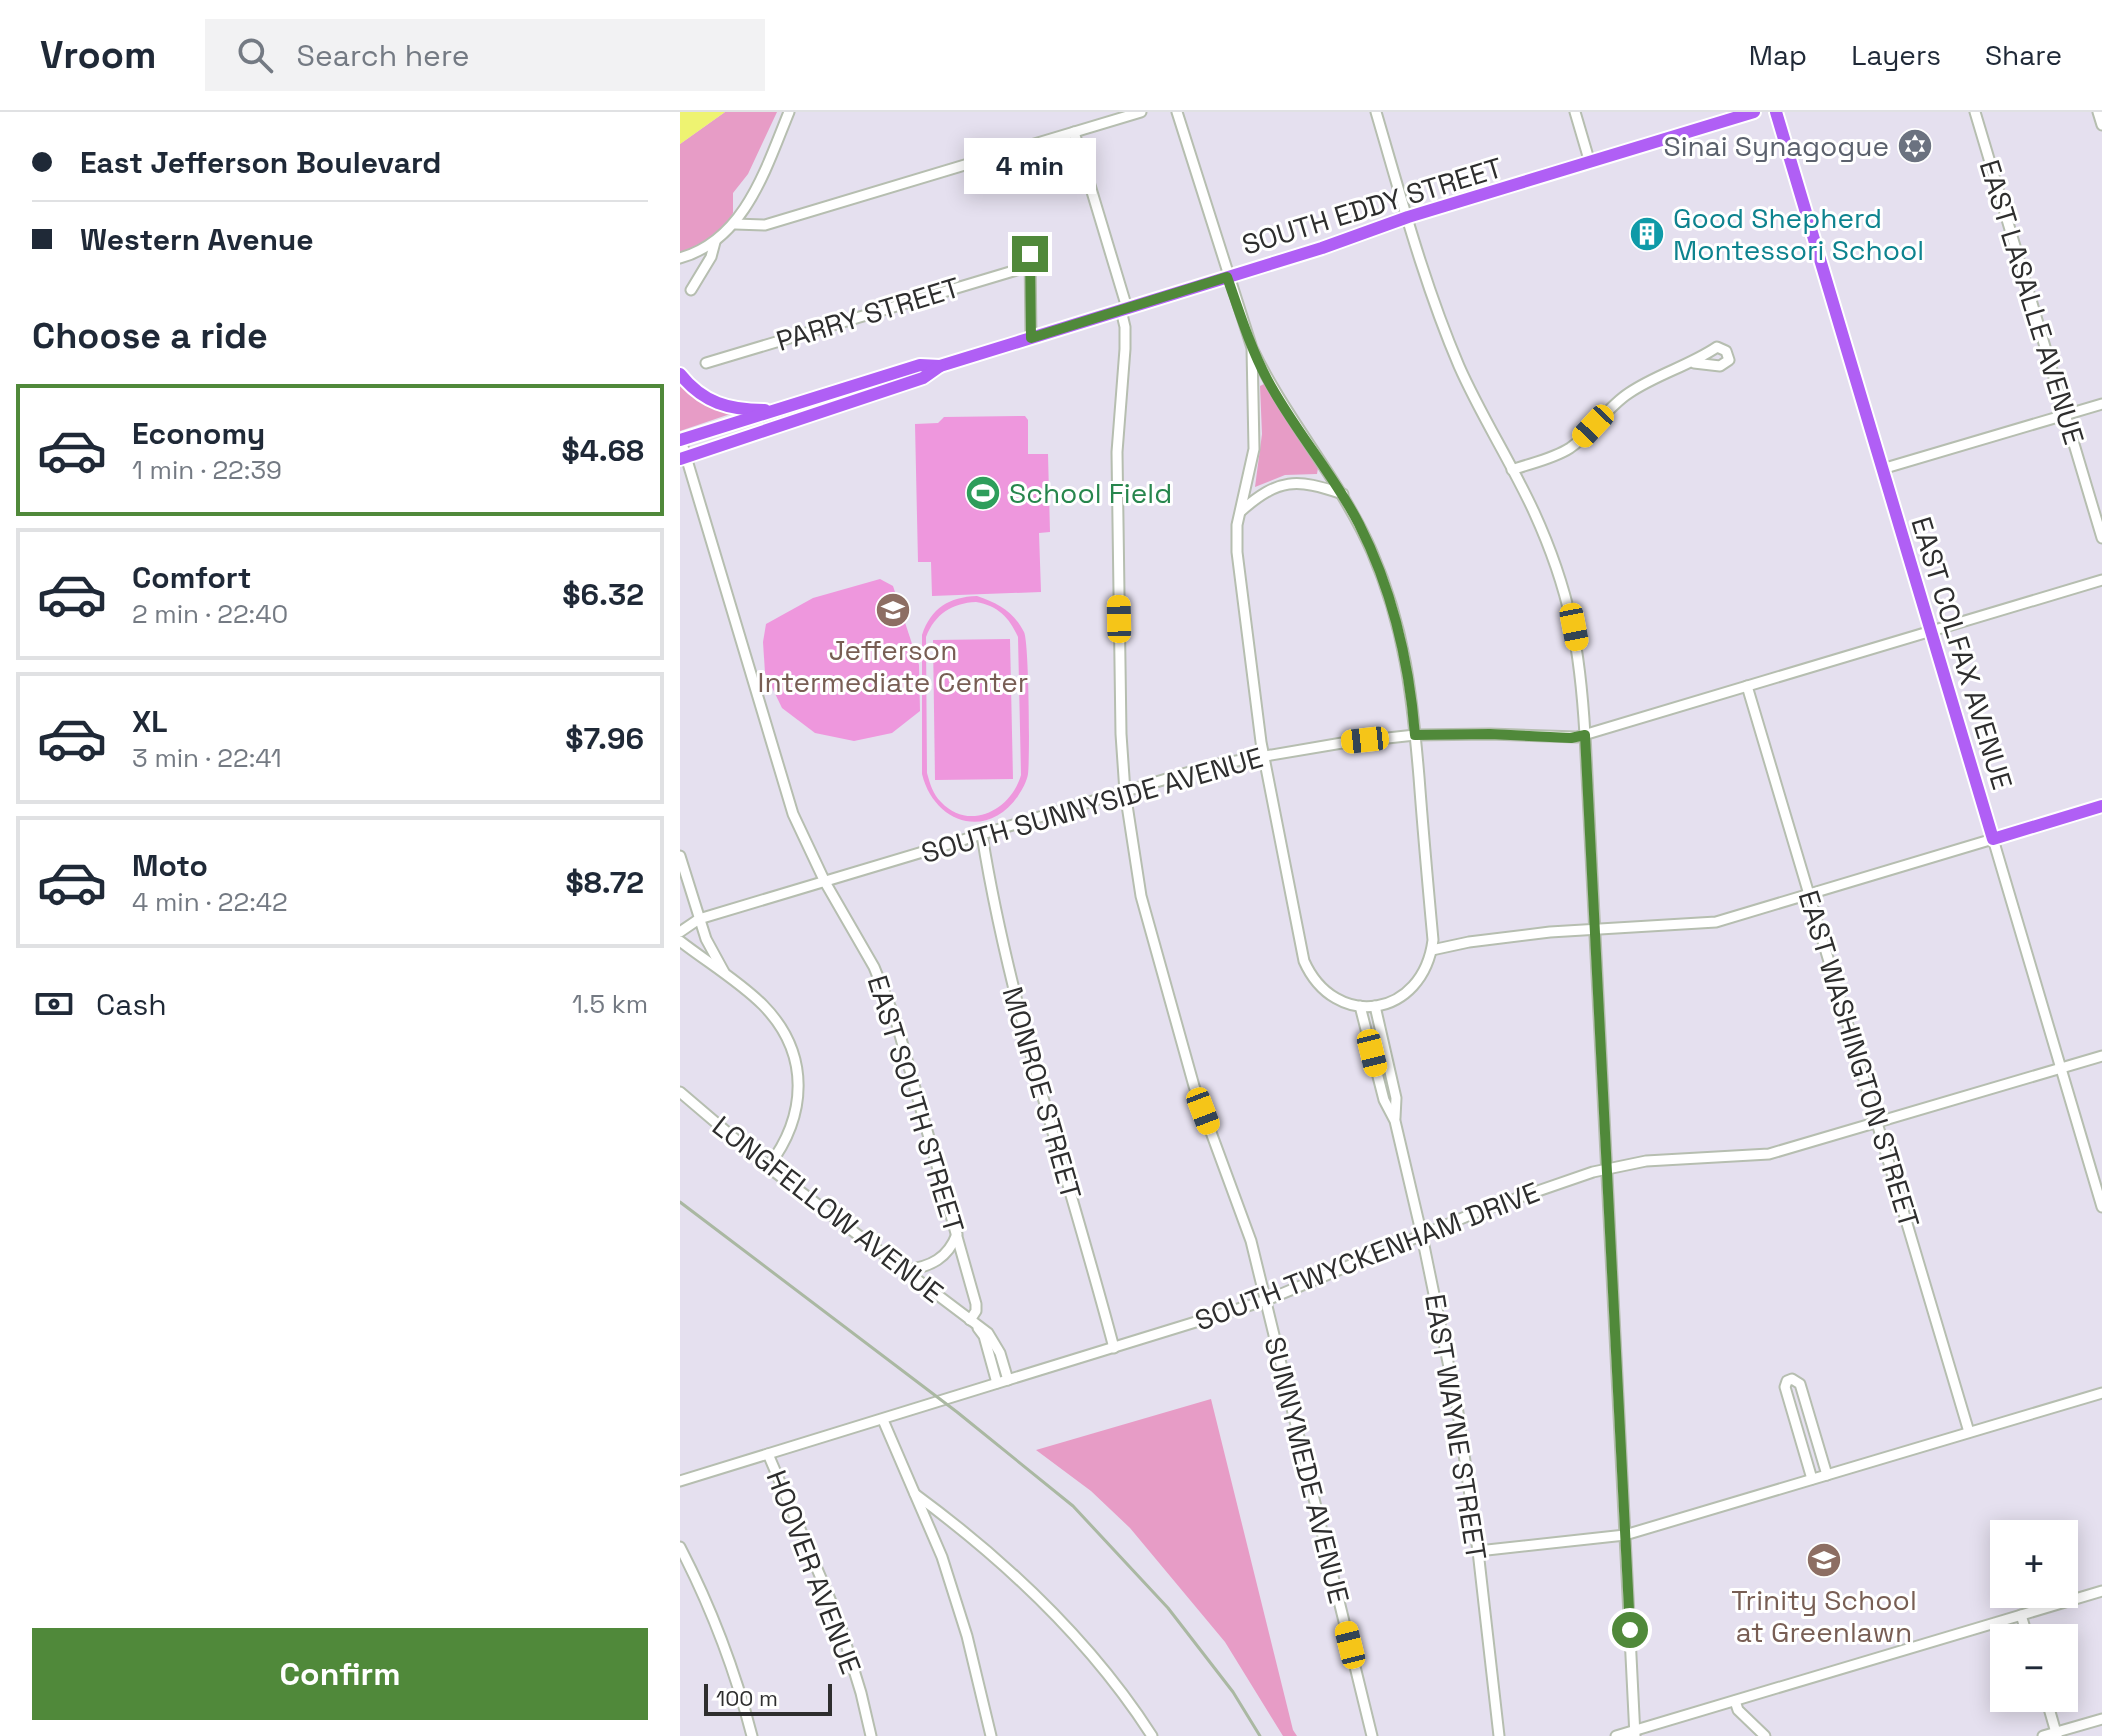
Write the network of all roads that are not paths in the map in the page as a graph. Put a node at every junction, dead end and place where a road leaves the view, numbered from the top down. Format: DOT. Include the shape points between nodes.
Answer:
graph roads {
  1 [pos="789,112"];
  2 [pos="1141,112"];
  3 [pos="1177,112"];
  4 [pos="1376,112"];
  5 [pos="1575,112"];
  6 [pos="1754,112"];
  7 [pos="1776,112"];
  8 [pos="1975,112"];
  9 [pos="2098,112"];
  10 [pos="2102,125"];
  11 [pos="1074,132"];
  12 [pos="1590,163"];
  13 [pos="1408,217"];
  14 [pos="735,224"];
  15 [pos="715,242"];
  16 [pos="1030,254"];
  17 [pos="680,258"];
  18 [pos="1030,266"];
  19 [pos="1227,277"];
  20 [pos="691,290"];
  21 [pos="1124,309"];
  22 [pos="1031,338"];
  23 [pos="1252,348"];
  24 [pos="706,363"];
  25 [pos="1694,363"];
  26 [pos="940,366"];
  27 [pos="680,374"];
  28 [pos="2102,404"];
  29 [pos="780,411"];
  30 [pos="2065,414"];
  31 [pos="680,440"];
  32 [pos="683,458"];
  33 [pos="1882,469"];
  34 [pos="1512,470"];
  35 [pos="1343,494"];
  36 [pos="1240,511"];
  37 [pos="2102,538"];
  38 [pos="2102,580"];
  39 [pos="1931,631"];
  40 [pos="1747,686"];
  41 [pos="1415,735"];
  42 [pos="1585,735"];
  43 [pos="1264,756"];
  44 [pos="1125,792"];
  45 [pos="2102,806"];
  46 [pos="982,835"];
  47 [pos="1993,839"];
  48 [pos="680,856"];
  49 [pos="825,882"];
  50 [pos="1809,893"];
  51 [pos="699,919"];
  52 [pos="1595,929"];
  53 [pos="680,932"];
  54 [pos="680,941"];
  55 [pos="1432,950"];
  56 [pos="726,976"];
  57 [pos="1360,1006"];
  58 [pos="1375,1006"];
  59 [pos="2102,1056"];
  60 [pos="2061,1068"];
  61 [pos="680,1092"];
  62 [pos="1395,1121"];
  63 [pos="1878,1123"];
  64 [pos="768,1167"];
  65 [pos="1606,1169"];
  66 [pos="2102,1207"];
  67 [pos="957,1234"];
  68 [pos="1422,1236"];
  69 [pos="905,1270"];
  70 [pos="1267,1300"];
  71 [pos="973,1323"];
  72 [pos="1114,1348"];
  73 [pos="1008,1380"];
  74 [pos="997,1383"];
  75 [pos="2102,1393"];
  76 [pos="883,1420"];
  77 [pos="1969,1432"];
  78 [pos="768,1454"];
  79 [pos="1827,1475"];
  80 [pos="1812,1479"];
  81 [pos="680,1481"];
  82 [pos="915,1494"];
  83 [pos="1625,1535"];
  84 [pos="680,1547"];
  85 [pos="1478,1551"];
  86 [pos="2102,1591"];
  87 [pos="2021,1615"];
  88 [pos="2024,1624"];
  89 [pos="1735,1701"];
  90 [pos="2050,1712"];
  91 [pos="2102,1719"];
  92 [pos="1635,1733"];
  93 [pos="2056,1734"];
  94 [pos="752,1736"];
  95 [pos="871,1736"];
  96 [pos="991,1736"];
  97 [pos="1152,1736"];
  98 [pos="1372,1736"];
  99 [pos="1499,1736"];
  100 [pos="1616,1736"];
  101 [pos="1765,1736"];
  102 [pos="2043,1736"];
  1 -- 14 [label="street"];
  2 -- 11 [label="street"];
  3 -- 19 [label="street"];
  4 -- 13 [label="street"];
  5 -- 12 [label="street"];
  6 -- 12 [label="main road, SOUTH EDDY STREET"];
  7 -- 33 [label="main road, EAST COLFAX AVENUE"];
  8 -- 30 [label="street, EAST LASALLE AVENUE"];
  9 -- 10 [label="street"];
  11 -- 14 [label="street" via="765,225"];
  11 -- 21 [label="street, SUNNYMEDE AVENUE"];
  12 -- 13 [label="main road, SOUTH EDDY STREET"];
  13 -- 19 [label="main road, SOUTH EDDY STREET"];
  13 -- 34 [label="street" via="1448,340"];
  14 -- 15 [label="street"];
  15 -- 17 [label="street"];
  15 -- 20 [label="street"];
  16 -- 18 [label="street"];
  18 -- 22 [label="street"];
  18 -- 24 [label="street, PARRY STREET"];
  19 -- 21 [label="main road, SOUTH EDDY STREET"];
  19 -- 23 [label="street"];
  21 -- 22 [label="main road, SOUTH EDDY STREET"];
  21 -- 44 [label="street, SUNNYMEDE AVENUE" via="1117,452"];
  22 -- 26 [label="main road, SOUTH EDDY STREET"];
  23 -- 35 [label="street"];
  23 -- 36 [label="street" via="1255,439"];
  25 -- 34 [label="street" via="1660,374 1629,393 1559,454"];
  26 -- 29 [label="main road, SOUTH EDDY STREET" via="920,365"];
  26 -- 32 [label="main road, SOUTH EDDY STREET" via="923,378"];
  27 -- 29 [label="main road" via="718,404"];
  28 -- 30 [label="street"];
  29 -- 31 [label="main road, SOUTH EDDY STREET"];
  30 -- 33 [label="street"];
  30 -- 37 [label="street, EAST LASALLE AVENUE"];
  31 -- 32 [label="street, EAST SOUTH STREET"];
  32 -- 49 [label="street, EAST SOUTH STREET" via="793,814"];
  33 -- 39 [label="main road, EAST COLFAX AVENUE"];
  34 -- 42 [label="street" via="1547,542 1567,601 1582,671"];
  35 -- 36 [label="street" via="1313,484 1282,484"];
  35 -- 41 [label="street" via="1397,620"];
  36 -- 43 [label="street" via="1237,552"];
  38 -- 39 [label="street, SOUTH SUNNYSIDE AVENUE"];
  39 -- 40 [label="street, SOUTH SUNNYSIDE AVENUE"];
  39 -- 47 [label="main road, EAST COLFAX AVENUE"];
  40 -- 42 [label="street, SOUTH SUNNYSIDE AVENUE"];
  40 -- 50 [label="street, EAST WASHINGTON STREET"];
  41 -- 42 [label="street, SOUTH SUNNYSIDE AVENUE"];
  41 -- 43 [label="street, SOUTH SUNNYSIDE AVENUE"];
  41 -- 55 [label="street"];
  42 -- 52 [label="street"];
  43 -- 44 [label="street, SOUTH SUNNYSIDE AVENUE" via="1213,765"];
  43 -- 57 [label="street" via="1304,961 1325,990"];
  44 -- 46 [label="street, SOUTH SUNNYSIDE AVENUE"];
  44 -- 70 [label="street, SUNNYMEDE AVENUE" via="1141,896 1163,982"];
  45 -- 47 [label="main road"];
  46 -- 49 [label="street, SOUTH SUNNYSIDE AVENUE"];
  46 -- 72 [label="street, MONROE STREET" via="1017,1006"];
  47 -- 50 [label="street"];
  47 -- 60 [label="street, EAST COLFAX AVENUE"];
  48 -- 51 [label="street"];
  49 -- 51 [label="street, SOUTH SUNNYSIDE AVENUE"];
  49 -- 67 [label="street, EAST SOUTH STREET" via="874,967 896,1021"];
  50 -- 52 [label="street" via="1709,923"];
  50 -- 63 [label="street, EAST WASHINGTON STREET"];
  51 -- 53 [label="street, SOUTH SUNNYSIDE AVENUE"];
  51 -- 56 [label="street"];
  52 -- 55 [label="street"];
  52 -- 65 [label="street"];
  54 -- 56 [label="street"];
  55 -- 58 [label="street" via="1426,971 1412,989"];
  56 -- 64 [label="street" via="777,1021 795,1058 796,1114"];
  57 -- 58 [label="street"];
  57 -- 62 [label="street, EAST WAYNE STREET" via="1384,1100"];
  58 -- 62 [label="street, EAST WAYNE STREET" via="1396,1098"];
  59 -- 60 [label="street, SOUTH TWYCKENHAM DRIVE"];
  60 -- 63 [label="street, SOUTH TWYCKENHAM DRIVE"];
  60 -- 66 [label="street, EAST COLFAX AVENUE"];
  61 -- 64 [label="street, LONGFELLOW AVENUE"];
  62 -- 68 [label="street, EAST WAYNE STREET"];
  63 -- 65 [label="street, SOUTH TWYCKENHAM DRIVE" via="1769,1154 1646,1161"];
  63 -- 77 [label="street, EAST WASHINGTON STREET"];
  64 -- 69 [label="street, LONGFELLOW AVENUE"];
  65 -- 68 [label="street, SOUTH TWYCKENHAM DRIVE" via="1521,1195"];
  65 -- 83 [label="street"];
  67 -- 69 [label="street" via="943,1257"];
  67 -- 71 [label="street, EAST SOUTH STREET" via="976,1304"];
  68 -- 70 [label="street, SOUTH TWYCKENHAM DRIVE"];
  68 -- 85 [label="street, EAST WAYNE STREET" via="1457,1406"];
  69 -- 71 [label="street, LONGFELLOW AVENUE"];
  70 -- 72 [label="street, SOUTH TWYCKENHAM DRIVE"];
  70 -- 98 [label="street, SUNNYMEDE AVENUE"];
  71 -- 73 [label="street, LONGFELLOW AVENUE" via="996,1343"];
  71 -- 74 [label="street" via="984,1336"];
  72 -- 73 [label="street, SOUTH TWYCKENHAM DRIVE"];
  73 -- 74 [label="street, SOUTH TWYCKENHAM DRIVE"];
  74 -- 76 [label="street, SOUTH TWYCKENHAM DRIVE"];
  75 -- 77 [label="street"];
  76 -- 78 [label="street, SOUTH TWYCKENHAM DRIVE"];
  76 -- 82 [label="street"];
  77 -- 79 [label="street"];
  78 -- 81 [label="street, SOUTH TWYCKENHAM DRIVE"];
  78 -- 95 [label="street, HOOVER AVENUE" via="838,1618"];
  79 -- 80 [label="street"];
  79 -- 80 [label="street" via="1800,1384 1792,1379 1785,1387"];
  80 -- 83 [label="street"];
  82 -- 96 [label="street" via="960,1611"];
  82 -- 97 [label="street" via="1041,1601 1099,1665"];
  83 -- 85 [label="street"];
  83 -- 92 [label="street"];
  84 -- 94 [label="street" via="726,1650"];
  85 -- 99 [label="street, EAST WAYNE STREET"];
  86 -- 87 [label="street"];
  87 -- 88 [label="street"];
  87 -- 89 [label="street"];
  89 -- 92 [label="street"];
  89 -- 101 [label="street"];
  90 -- 93 [label="street"];
  91 -- 93 [label="street"];
  92 -- 100 [label="street"];
  93 -- 102 [label="street"];
}
